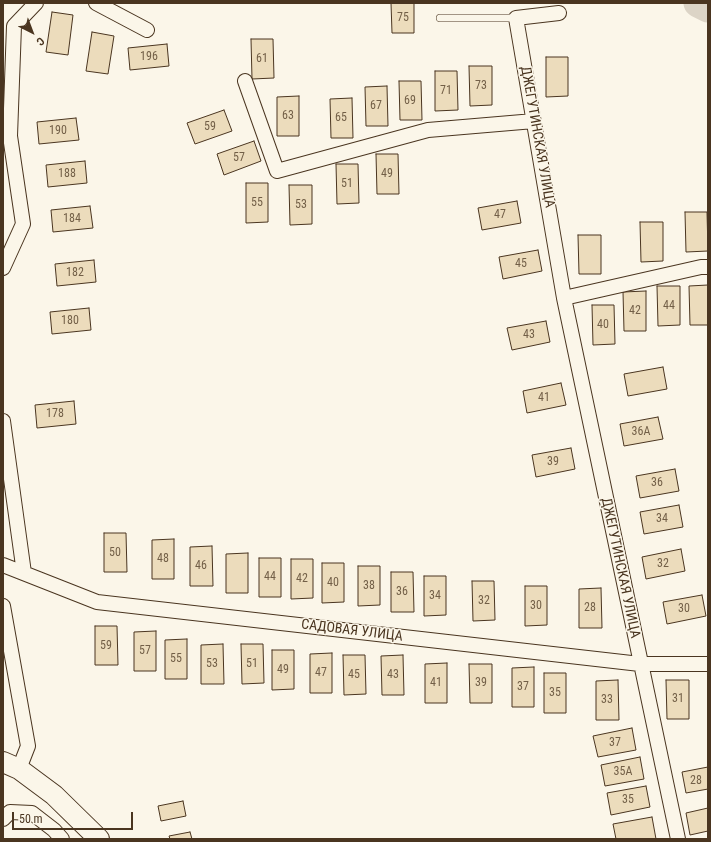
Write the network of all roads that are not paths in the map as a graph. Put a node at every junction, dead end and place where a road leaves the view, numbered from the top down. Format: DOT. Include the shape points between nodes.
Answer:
graph roads {
  1 [pos="36,3"];
  2 [pos="96,3"];
  3 [pos="559,13"];
  4 [pos="440,18"];
  5 [pos="516,18"];
  6 [pos="148,30"];
  7 [pos="245,81"];
  8 [pos="534,121"];
  9 [pos="708,267"];
  10 [pos="3,268"];
  11 [pos="564,298"];
  12 [pos="3,421"];
  13 [pos="3,565"];
  14 [pos="24,573"];
  15 [pos="3,606"];
  16 [pos="640,664"];
  17 [pos="708,664"];
  18 [pos="11,765"];
  19 [pos="3,819"];
  20 [pos="62,839"];
  21 [pos="99,839"];
  22 [pos="678,839"];
  1 -- 10 [label="street" via="14,26 10,136 23,224"];
  2 -- 6 [label="street"];
  3 -- 5 [label="street"];
  4 -- 5 [label="lane"];
  5 -- 8 [label="street, ДЖЕГУТИНСКАЯ УЛИЦА"];
  7 -- 8 [label="street" via="277,171 428,130"];
  8 -- 11 [label="street, ДЖЕГУТИНСКАЯ УЛИЦА"];
  9 -- 11 [label="street"];
  11 -- 16 [label="street, ДЖЕГУТИНСКАЯ УЛИЦА"];
  12 -- 14 [label="street"];
  13 -- 14 [label="street, САДОВАЯ УЛИЦА"];
  14 -- 16 [label="street, САДОВАЯ УЛИЦА" via="97,602"];
  15 -- 18 [label="street" via="28,746"];
  16 -- 17 [label="street, САДОВАЯ УЛИЦА"];
  16 -- 22 [label="street, ДЖЕГУТИНСКАЯ УЛИЦА"];
  18 -- 21 [label="main road" via="54,795"];
  19 -- 20 [label="street" via="10,812 32,813"];
}
